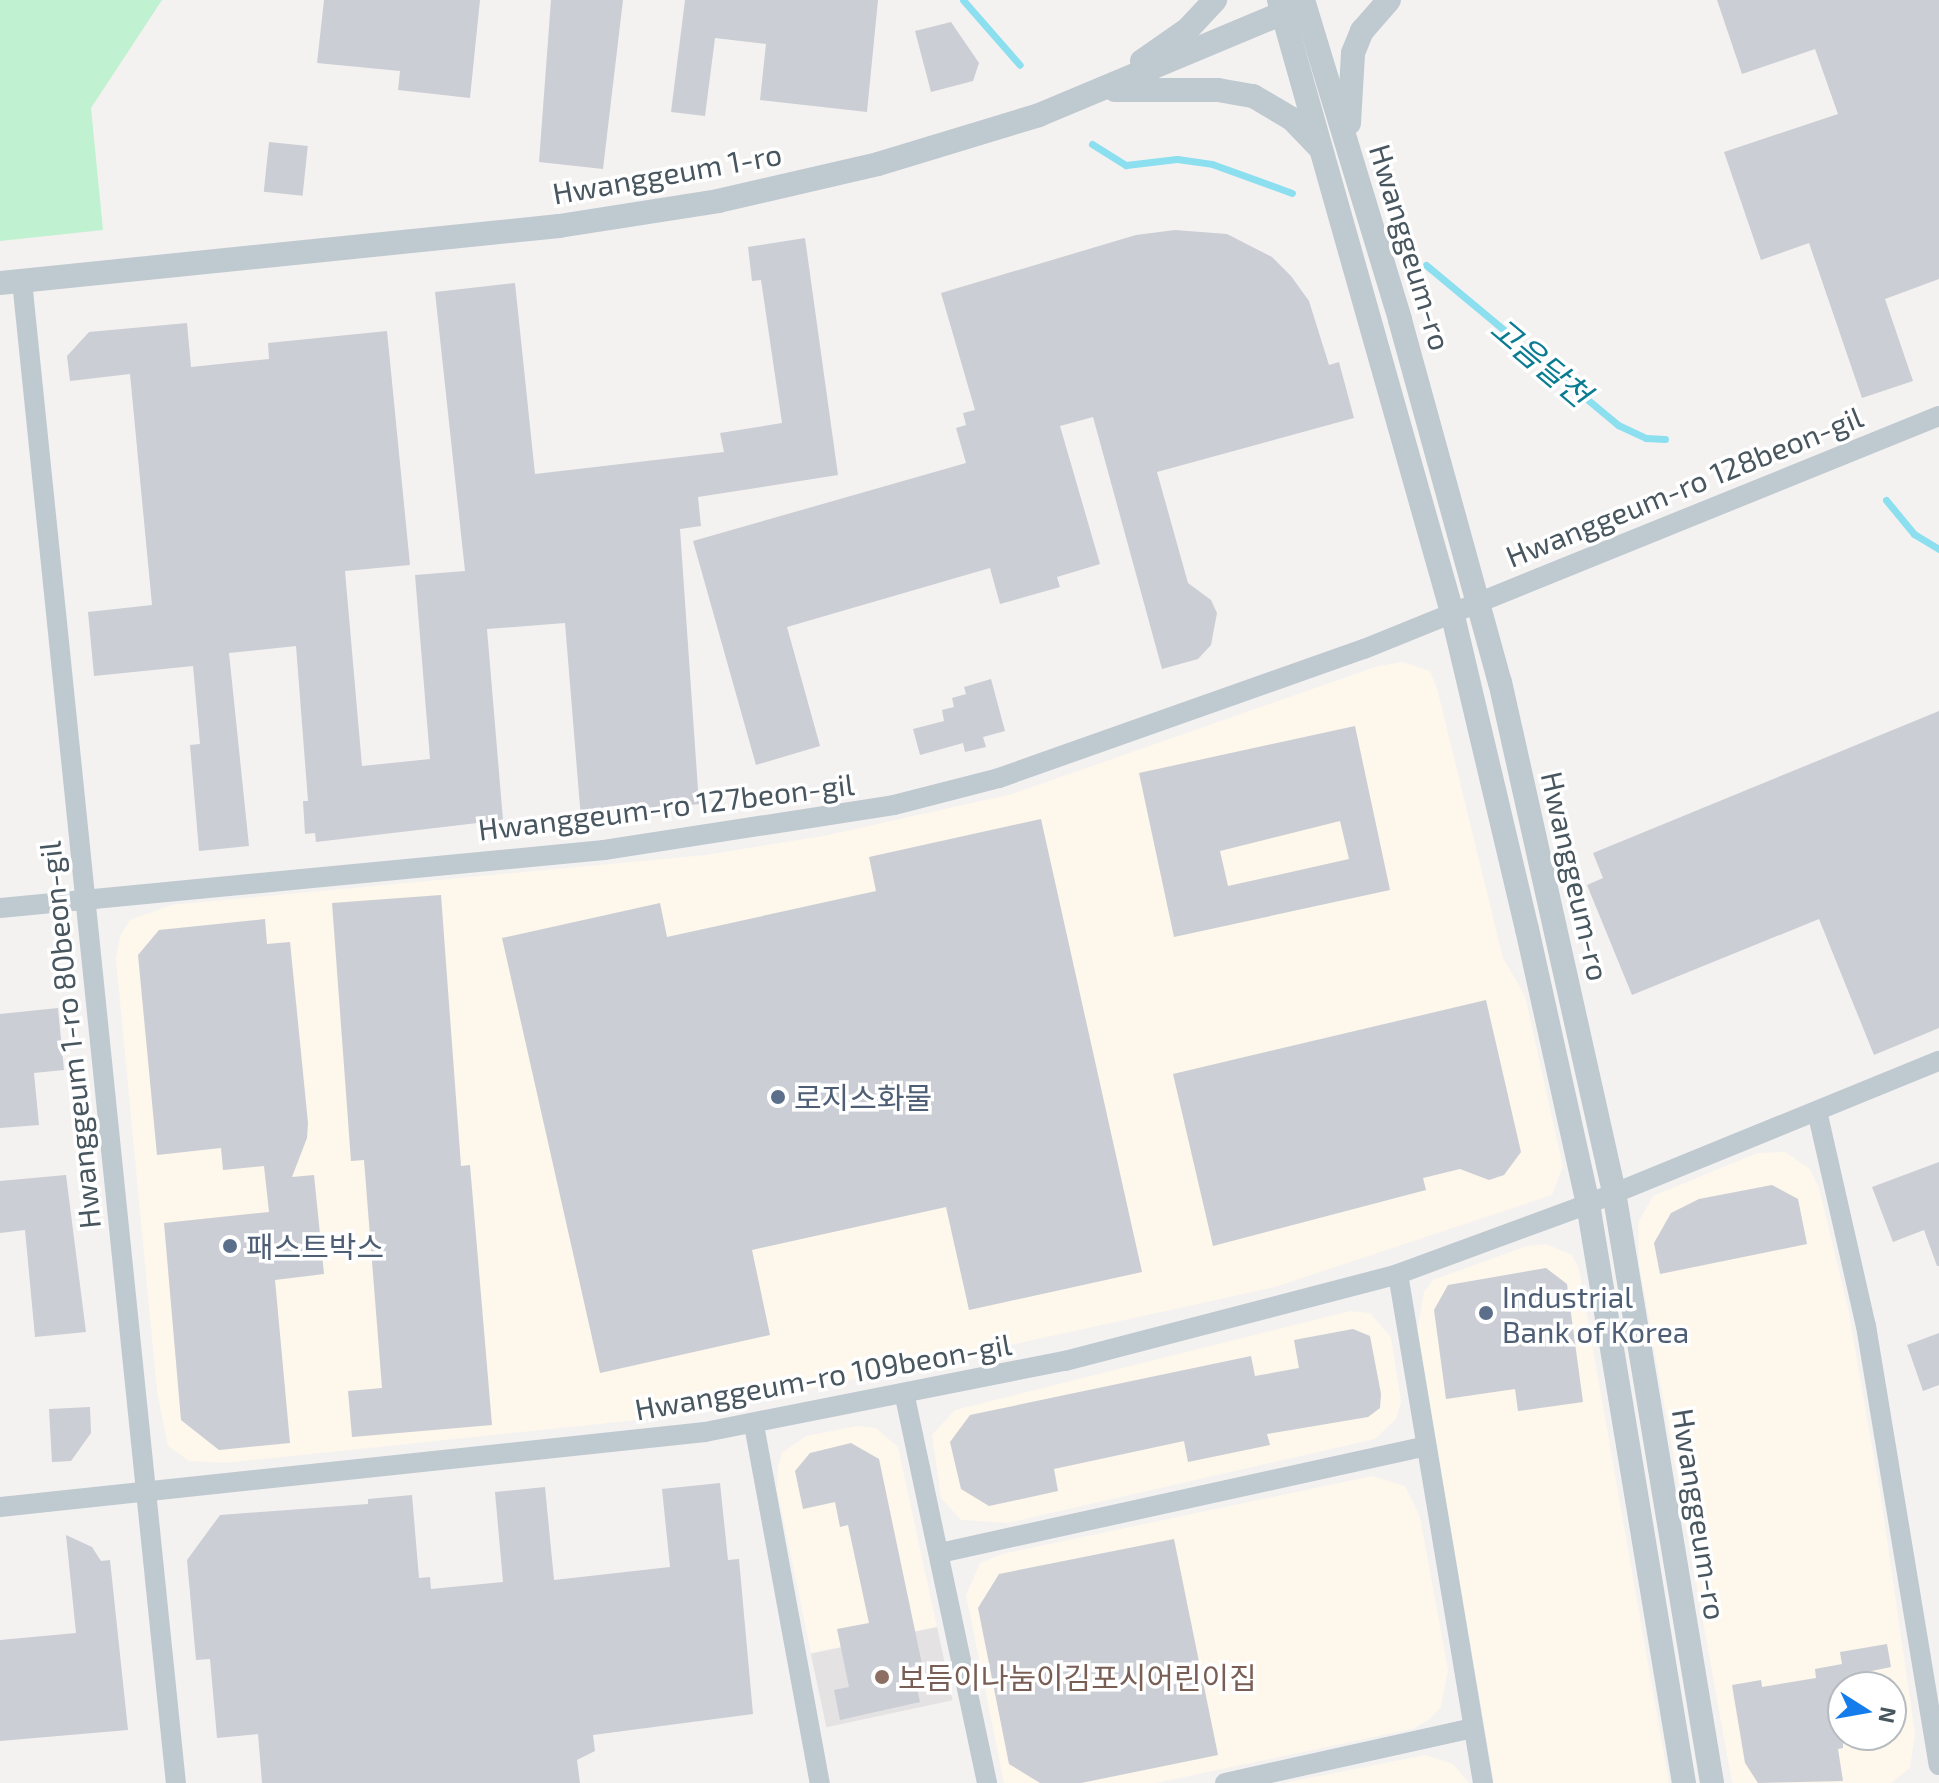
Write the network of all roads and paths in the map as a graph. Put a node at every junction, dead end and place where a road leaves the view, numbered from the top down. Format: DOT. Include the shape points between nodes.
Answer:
graph roads {
  1 [pos="1215,0"];
  2 [pos="1389,0"];
  3 [pos="1297,4"];
  4 [pos="1101,90"];
  5 [pos="1322,150"];
  6 [pos="1350,153"];
  7 [pos="11,282"];
  8 [pos="1939,416"];
  9 [pos="1480,601"];
  10 [pos="1452,612"];
  11 [pos="85,901"];
  12 [pos="0,908"];
  13 [pos="1939,1061"];
  14 [pos="1817,1111"];
  15 [pos="1614,1192"];
  16 [pos="1588,1204"];
  17 [pos="1398,1274"];
  18 [pos="905,1397"];
  19 [pos="754,1425"];
  20 [pos="1424,1447"];
  21 [pos="146,1491"];
  22 [pos="0,1507"];
  23 [pos="940,1553"];
  24 [pos="1473,1728"];
  25 [pos="1939,1765"];
  26 [pos="176,1783"];
  27 [pos="820,1783"];
  28 [pos="987,1783"];
  29 [pos="1225,1783"];
  30 [pos="1483,1783"];
  31 [pos="1684,1783"];
  32 [pos="1712,1783"];
  1 -- 4 [label="street" via="1188,29"];
  2 -- 6 [label="street" via="1362,31 1353,53"];
  3 -- 4 [label="street, Hwanggeum 1-ro"];
  3 -- 5 [label="street, Hwanggeum-ro"];
  3 -- 6 [label="street, Hwanggeum-ro"];
  4 -- 5 [label="street" via="1245,94 1292,119"];
  4 -- 7 [label="street, Hwanggeum 1-ro" via="1039,115 878,164 656,213"];
  5 -- 10 [label="street, Hwanggeum-ro"];
  6 -- 9 [label="street, Hwanggeum-ro"];
  7 -- 11 [label="street, Hwanggeum 1-ro 80beon-gil"];
  8 -- 9 [label="street, Hwanggeum-ro 128beon-gil"];
  9 -- 10 [label="street, Hwanggeum-ro 128beon-gil"];
  9 -- 15 [label="street, Hwanggeum-ro"];
  10 -- 11 [label="street, Hwanggeum-ro 127beon-gil" via="1364,649 999,778 828,819 604,850"];
  10 -- 16 [label="street, Hwanggeum-ro"];
  11 -- 12 [label="street, Hwanggeum-ro 127beon-gil"];
  11 -- 21 [label="street, Hwanggeum 1-ro 80beon-gil"];
  13 -- 14 [label="street, Hwanggeum-ro 109beon-gil"];
  14 -- 15 [label="street, Hwanggeum-ro 109beon-gil"];
  14 -- 25 [label="street" via="1866,1326"];
  15 -- 16 [label="street, Hwanggeum-ro 109beon-gil"];
  15 -- 32 [label="street, Hwanggeum-ro"];
  16 -- 17 [label="street, Hwanggeum-ro 109beon-gil"];
  16 -- 31 [label="street, Hwanggeum-ro"];
  17 -- 18 [label="street, Hwanggeum-ro 109beon-gil" via="1080,1358"];
  17 -- 20 [label="street"];
  18 -- 19 [label="street, Hwanggeum-ro 109beon-gil"];
  18 -- 23 [label="street"];
  19 -- 21 [label="street, Hwanggeum-ro 109beon-gil"];
  19 -- 27 [label="street"];
  20 -- 23 [label="street"];
  20 -- 24 [label="street"];
  21 -- 22 [label="street, Hwanggeum-ro 109beon-gil"];
  21 -- 26 [label="street, Hwanggeum 1-ro 80beon-gil"];
  23 -- 28 [label="street"];
  24 -- 29 [label="street"];
  24 -- 30 [label="street"];
}
